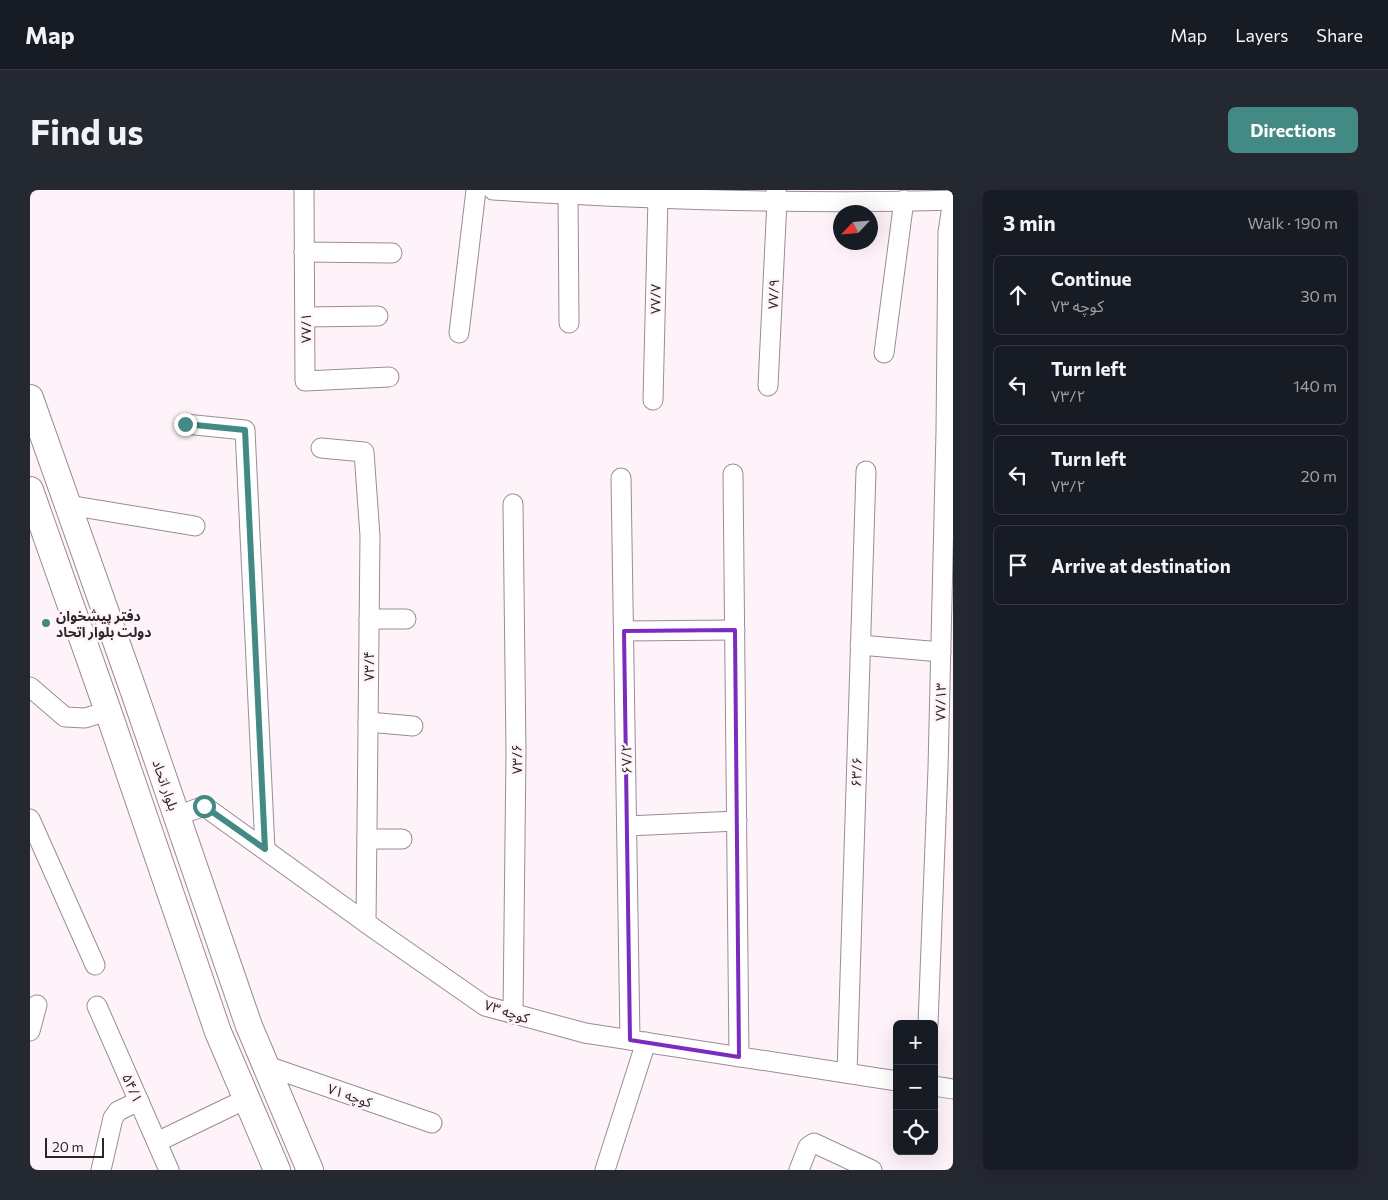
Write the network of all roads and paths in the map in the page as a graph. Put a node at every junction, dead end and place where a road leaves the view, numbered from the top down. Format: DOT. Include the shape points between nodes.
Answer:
graph roads {
  1 [pos="304,190"];
  2 [pos="476,190"];
  3 [pos="493,190"];
  4 [pos="626,193"];
  5 [pos="568,194"];
  6 [pos="776,196"];
  7 [pos="915,196"];
  8 [pos="658,198"];
  9 [pos="953,200"];
  10 [pos="304,252"];
  11 [pos="392,253"];
  12 [pos="378,316"];
  13 [pos="305,318"];
  14 [pos="569,323"];
  15 [pos="459,333"];
  16 [pos="884,352"];
  17 [pos="389,377"];
  18 [pos="768,386"];
  19 [pos="30,398"];
  20 [pos="653,400"];
  21 [pos="185,424"];
  22 [pos="320,448"];
  23 [pos="866,470"];
  24 [pos="733,474"];
  25 [pos="621,478"];
  26 [pos="30,490"];
  27 [pos="513,504"];
  28 [pos="68,505"];
  29 [pos="195,526"];
  30 [pos="369,619"];
  31 [pos="406,619"];
  32 [pos="735,630"];
  33 [pos="624,632"];
  34 [pos="860,645"];
  35 [pos="941,652"];
  36 [pos="30,687"];
  37 [pos="108,711"];
  38 [pos="368,722"];
  39 [pos="413,726"];
  40 [pos="177,816"];
  41 [pos="30,819"];
  42 [pos="737,821"];
  43 [pos="627,826"];
  44 [pos="367,839"];
  45 [pos="402,839"];
  46 [pos="265,849"];
  47 [pos="366,923"];
  48 [pos="94,965"];
  49 [pos="232,975"];
  50 [pos="202,984"];
  51 [pos="37,1005"];
  52 [pos="97,1006"];
  53 [pos="513,1014"];
  54 [pos="928,1020"];
  55 [pos="30,1031"];
  56 [pos="638,1041"];
  57 [pos="739,1057"];
  58 [pos="267,1066"];
  59 [pos="847,1073"];
  60 [pos="893,1080"];
  61 [pos="938,1087"];
  62 [pos="953,1089"];
  63 [pos="246,1099"];
  64 [pos="139,1101"];
  65 [pos="432,1123"];
  66 [pos="157,1142"];
  67 [pos="606,1169"];
  68 [pos="101,1170"];
  69 [pos="169,1170"];
  70 [pos="277,1170"];
  71 [pos="310,1170"];
  72 [pos="799,1170"];
  73 [pos="872,1170"];
  1 -- 10 [label="street, ۷۷/۱"];
  2 -- 15 [label="street"];
  3 -- 5 [label="street"];
  4 -- 5 [label="street"];
  4 -- 8 [label="street"];
  5 -- 14 [label="street"];
  6 -- 7 [label="street" via="828,202"];
  6 -- 8 [label="street"];
  6 -- 18 [label="street, ۷۷/۹"];
  7 -- 9 [label="street"];
  7 -- 16 [label="street"];
  8 -- 20 [label="street, ۷۷/۷"];
  9 -- 35 [label="street, ۷۷/۱۳" via="948,232"];
  10 -- 11 [label="street"];
  10 -- 13 [label="street, ۷۷/۱"];
  12 -- 13 [label="street"];
  13 -- 17 [label="street, ۷۷/۱" via="305,381"];
  19 -- 28 [label="main road, بلوار اتحاد"];
  21 -- 46 [label="street" via="245,430"];
  22 -- 30 [label="street, ۷۳/۴" via="364,452 370,536"];
  23 -- 34 [label="street, ۶۳/۶"];
  24 -- 32 [label="street"];
  25 -- 33 [label="street, ۶۷/۲"];
  26 -- 37 [label="main road"];
  27 -- 53 [label="street, ۷۳/۶" via="516,752"];
  28 -- 29 [label="street"];
  28 -- 40 [label="main road, بلوار اتحاد"];
  30 -- 31 [label="street"];
  30 -- 38 [label="street, ۷۳/۴"];
  32 -- 33 [label="street"];
  32 -- 42 [label="street"];
  33 -- 43 [label="street, ۶۷/۲"];
  34 -- 35 [label="street"];
  34 -- 59 [label="street, ۶۳/۶"];
  35 -- 54 [label="street, ۷۷/۱۳"];
  36 -- 37 [label="street" via="65,717 85,718"];
  37 -- 50 [label="main road"];
  38 -- 39 [label="street"];
  38 -- 44 [label="street, ۷۳/۴"];
  40 -- 46 [label="street, کوچه ۷۳" via="204,806"];
  40 -- 49 [label="main road, بلوار اتحاد"];
  41 -- 48 [label="street"];
  42 -- 43 [label="street"];
  42 -- 57 [label="street"];
  43 -- 56 [label="street, ۶۷/۲"];
  44 -- 45 [label="street"];
  44 -- 47 [label="street, ۷۳/۴"];
  46 -- 47 [label="street, کوچه ۷۳"];
  47 -- 53 [label="street, کوچه ۷۳" via="485,1006"];
  49 -- 50 [label="main road"];
  49 -- 58 [label="main road, بلوار اتحاد"];
  50 -- 63 [label="main road"];
  51 -- 55 [label="street"];
  52 -- 64 [label="street, ۵۴/۱"];
  53 -- 56 [label="street, کوچه ۷۳" via="584,1034"];
  56 -- 57 [label="street, کوچه ۷۳"];
  56 -- 67 [label="street, ۶۷/۲"];
  57 -- 59 [label="street, کوچه ۷۳"];
  58 -- 65 [label="street, کوچه ۷۱"];
  58 -- 71 [label="main road, بلوار اتحاد"];
  59 -- 60 [label="street, کوچه ۷۳"];
  61 -- 62 [label="street"];
  63 -- 66 [label="street"];
  63 -- 70 [label="main road"];
  64 -- 66 [label="street, ۵۴/۱"];
  64 -- 68 [label="street" via="118,1112 114,1118"];
  66 -- 69 [label="street, ۵۴/۱"];
  72 -- 73 [label="street" via="808,1147 814,1144"];
}
